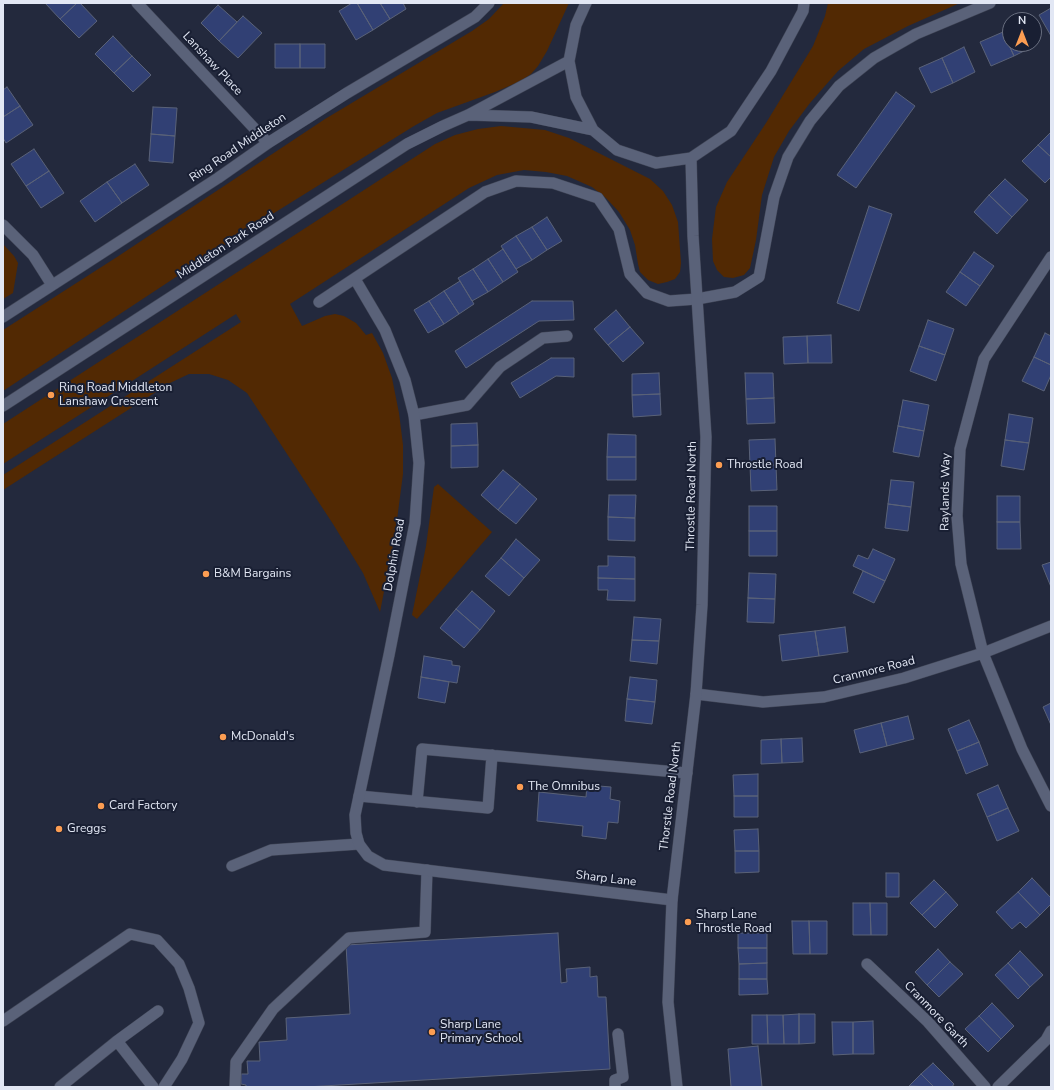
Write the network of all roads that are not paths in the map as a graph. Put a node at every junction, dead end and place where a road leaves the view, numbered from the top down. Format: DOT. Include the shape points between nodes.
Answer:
graph roads {
  1 [pos="137,3"];
  2 [pos="489,3"];
  3 [pos="586,3"];
  4 [pos="804,3"];
  5 [pos="990,3"];
  6 [pos="569,61"];
  7 [pos="468,115"];
  8 [pos="593,130"];
  9 [pos="268,143"];
  10 [pos="691,158"];
  11 [pos="3,224"];
  12 [pos="1051,257"];
  13 [pos="355,279"];
  14 [pos="52,285"];
  15 [pos="697,299"];
  16 [pos="319,302"];
  17 [pos="3,317"];
  18 [pos="567,336"];
  19 [pos="3,406"];
  20 [pos="414,415"];
  21 [pos="1051,626"];
  22 [pos="983,653"];
  23 [pos="696,694"];
  24 [pos="492,755"];
  25 [pos="687,773"];
  26 [pos="359,796"];
  27 [pos="417,802"];
  28 [pos="1051,806"];
  29 [pos="359,844"];
  30 [pos="232,866"];
  31 [pos="427,870"];
  32 [pos="672,900"];
  33 [pos="867,964"];
  34 [pos="158,1011"];
  35 [pos="3,1021"];
  36 [pos="618,1034"];
  37 [pos="1049,1038"];
  38 [pos="117,1041"];
  39 [pos="60,1087"];
  40 [pos="153,1087"];
  41 [pos="164,1087"];
  42 [pos="235,1087"];
  43 [pos="615,1087"];
  44 [pos="677,1087"];
  45 [pos="985,1087"];
  46 [pos="998,1087"];
  1 -- 9 [label="street, Lanshaw Place"];
  2 -- 9 [label="street, Ring Road Middleton" via="475,17"];
  3 -- 6 [label="street, Middleton Park Road" via="576,25"];
  4 -- 10 [label="street, Middleton Park Road" via="804,10 771,71 731,131"];
  5 -- 15 [label="street" via="916,34 874,58 839,86 810,121 788,157 774,197 759,278 735,292"];
  6 -- 7 [label="street, Middleton Park Road"];
  6 -- 8 [label="street, Middleton Park Road" via="576,97"];
  7 -- 8 [label="street, Middleton Park Road" via="531,117"];
  7 -- 19 [label="street, Middleton Park Road" via="407,144"];
  8 -- 10 [label="street, Middleton Park Road" via="617,150 656,163"];
  9 -- 14 [label="street, Ring Road Middleton"];
  10 -- 15 [label="street, Throstle Road North"];
  11 -- 14 [label="street" via="33,255"];
  12 -- 22 [label="street, Raylands Way" via="984,359 960,449 957,516 960,564"];
  13 -- 15 [label="street" via="485,192 516,181 553,183 598,198 619,229 630,274 647,293 669,301"];
  13 -- 16 [label="street"];
  13 -- 20 [label="street, Dolphin Road" via="385,330 405,380"];
  14 -- 17 [label="street, Ring Road Middleton"];
  15 -- 23 [label="street, Throstle Road North" via="706,437 702,605"];
  18 -- 20 [label="street" via="543,338 500,367 467,405"];
  20 -- 26 [label="street, Dolphin Road" via="419,463 415,523"];
  21 -- 22 [label="street, Cranmore Road"];
  22 -- 23 [label="street, Cranmore Road" via="904,678 824,696 763,702"];
  22 -- 28 [label="street, Raylands Way" via="1022,749"];
  23 -- 25 [label="street, Thorstle Road North"];
  24 -- 25 [label="street"];
  24 -- 27 [label="street" via="488,808"];
  24 -- 27 [label="street" via="422,748"];
  25 -- 32 [label="street, Thorstle Road North"];
  26 -- 27 [label="street"];
  26 -- 29 [label="street, Dolphin Road" via="355,815"];
  29 -- 30 [label="street" via="271,850"];
  29 -- 31 [label="street, Sharp Lane" via="368,856 384,865"];
  31 -- 32 [label="street, Sharp Lane"];
  31 -- 42 [label="street" via="425,932 349,938 273,1009 236,1062"];
  32 -- 44 [label="street" via="668,1002"];
  33 -- 45 [label="street, Cranmore Garth" via="928,1022"];
  34 -- 38 [label="street"];
  35 -- 41 [label="street" via="130,934 157,940 179,964 199,1023 182,1059"];
  36 -- 43 [label="street" via="623,1078 615,1080"];
  37 -- 46 [label="street"];
  38 -- 39 [label="street"];
  38 -- 40 [label="street"];
}
